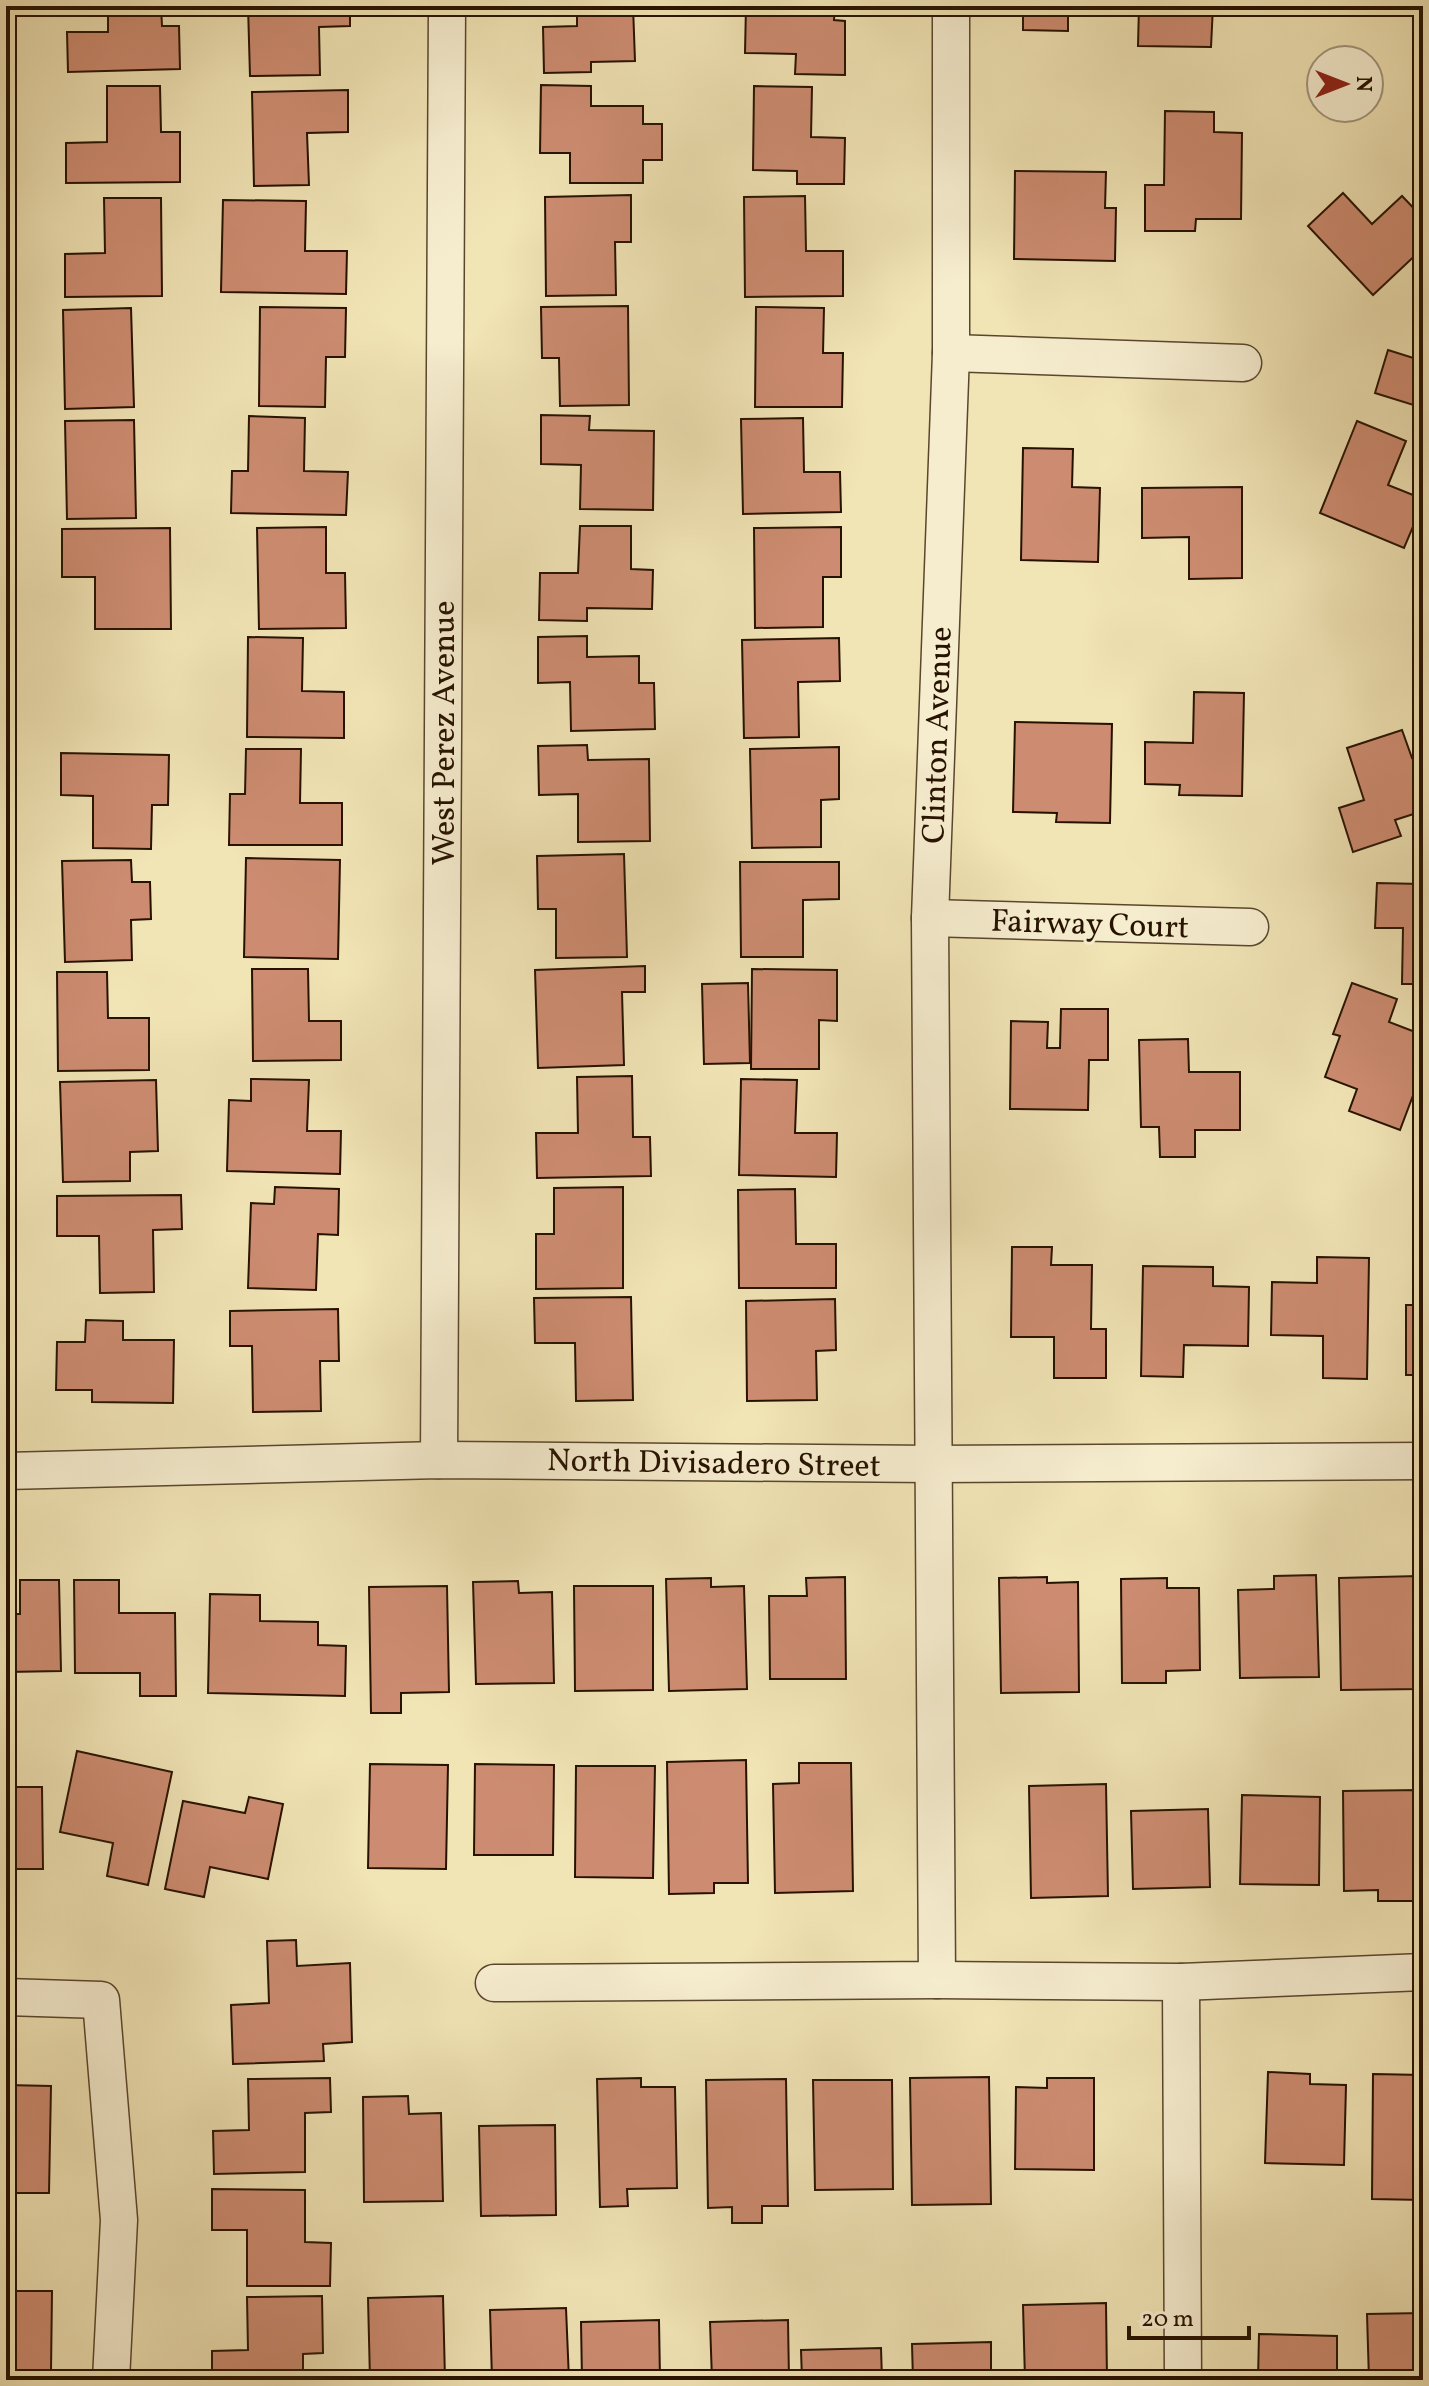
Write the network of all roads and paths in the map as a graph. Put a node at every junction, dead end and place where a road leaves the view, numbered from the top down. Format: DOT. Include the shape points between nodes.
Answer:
graph roads {
  1 [pos="447,6"];
  2 [pos="951,6"];
  3 [pos="951,353"];
  4 [pos="1243,363"];
  5 [pos="930,918"];
  6 [pos="1250,927"];
  7 [pos="439,1460"];
  8 [pos="1423,1461"];
  9 [pos="932,1464"];
  10 [pos="6,1471"];
  11 [pos="1423,1972"];
  12 [pos="937,1980"];
  13 [pos="1181,1982"];
  14 [pos="494,1983"];
  15 [pos="6,1997"];
  16 [pos="111,2380"];
  17 [pos="1183,2380"];
  1 -- 7 [label="street, West Perez Avenue"];
  2 -- 3 [label="street, Clinton Avenue"];
  3 -- 4 [label="street"];
  3 -- 5 [label="street, Clinton Avenue"];
  5 -- 6 [label="street, Fairway Court"];
  5 -- 9 [label="street, Clinton Avenue"];
  7 -- 9 [label="street, North Divisadero Street"];
  7 -- 10 [label="street, North Divisadero Street"];
  8 -- 9 [label="street, North Divisadero Street"];
  9 -- 12 [label="street, Clinton Avenue"];
  11 -- 13 [label="street"];
  12 -- 13 [label="street"];
  12 -- 14 [label="street"];
  13 -- 17 [label="street"];
  15 -- 16 [label="street" via="101,2000 119,2220"];
}
